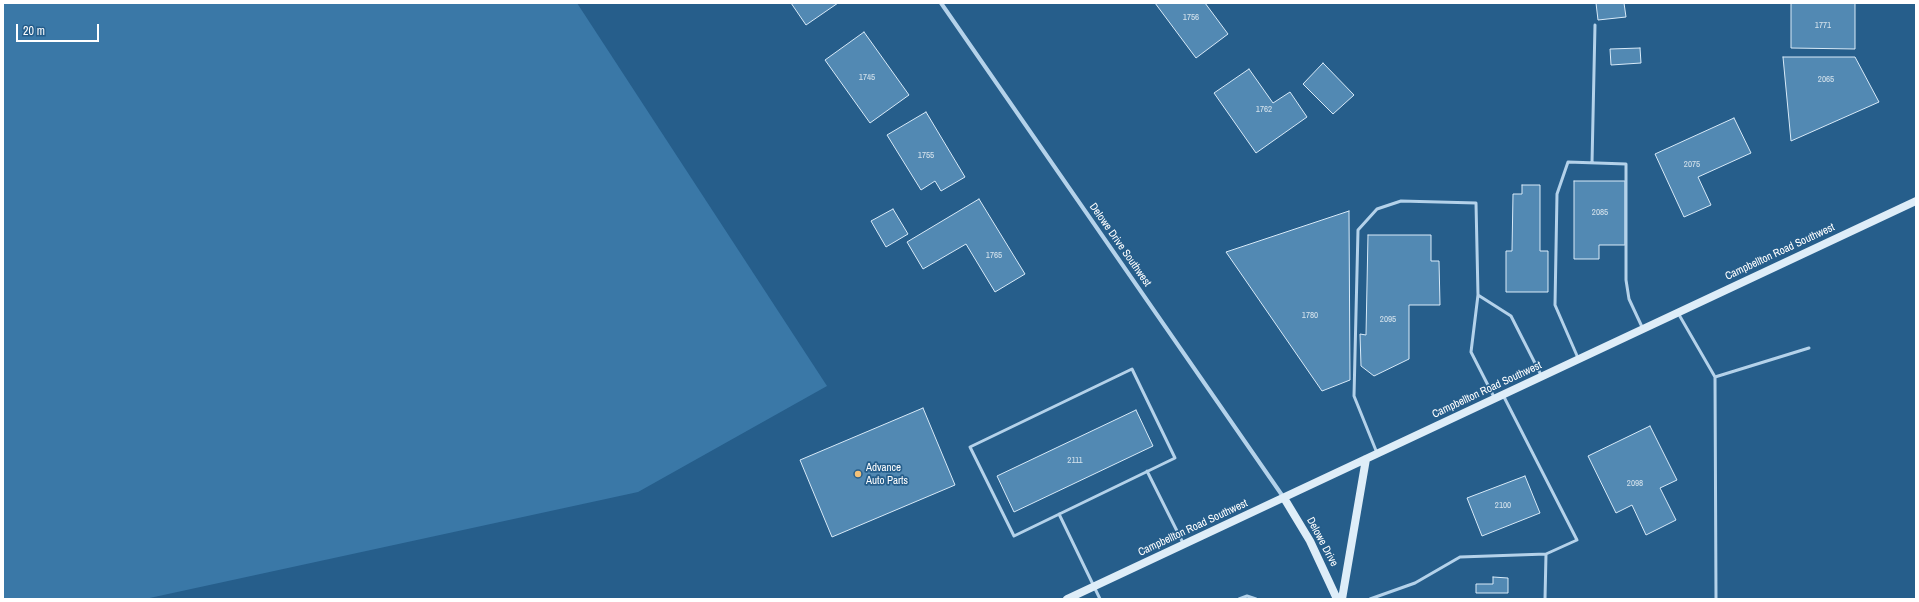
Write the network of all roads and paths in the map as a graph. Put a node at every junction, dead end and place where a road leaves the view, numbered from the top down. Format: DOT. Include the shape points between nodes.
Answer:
graph roads {
  1 [pos="941,3"];
  2 [pos="1595,25"];
  3 [pos="1592,163"];
  4 [pos="1916,201"];
  5 [pos="1478,295"];
  6 [pos="1677,313"];
  7 [pos="1643,329"];
  8 [pos="1809,348"];
  9 [pos="1579,359"];
  10 [pos="1542,376"];
  11 [pos="1715,377"];
  12 [pos="1503,394"];
  13 [pos="1495,398"];
  14 [pos="1378,453"];
  15 [pos="1366,459"];
  16 [pos="1147,471"];
  17 [pos="1284,498"];
  18 [pos="1059,514"];
  19 [pos="1184,545"];
  20 [pos="1546,554"];
  21 [pos="1094,586"];
  22 [pos="1066,599"];
  23 [pos="1100,599"];
  24 [pos="1239,599"];
  25 [pos="1256,599"];
  26 [pos="1337,599"];
  27 [pos="1342,599"];
  28 [pos="1370,599"];
  29 [pos="1545,599"];
  30 [pos="1716,599"];
  1 -- 17 [label="street, Delowe Drive Southwest"];
  2 -- 3 [label="lane"];
  3 -- 7 [label="lane" via="1626,164 1626,280 1629,299"];
  3 -- 9 [label="lane" via="1568,162 1557,194 1555,305"];
  4 -- 6 [label="main road, Campbellton Road Southwest"];
  5 -- 10 [label="lane" via="1511,316"];
  5 -- 13 [label="lane" via="1472,352"];
  5 -- 14 [label="lane" via="1476,203 1401,201 1377,208 1358,230 1354,396"];
  6 -- 7 [label="main road, Campbellton Road Southwest"];
  6 -- 11 [label="lane"];
  7 -- 9 [label="main road, Campbellton Road Southwest"];
  8 -- 11 [label="lane"];
  9 -- 10 [label="main road, Campbellton Road Southwest"];
  10 -- 12 [label="main road, Campbellton Road Southwest"];
  11 -- 30 [label="lane"];
  12 -- 13 [label="main road, Campbellton Road Southwest"];
  12 -- 20 [label="lane" via="1577,540"];
  13 -- 14 [label="main road, Campbellton Road Southwest"];
  14 -- 15 [label="main road, Campbellton Road Southwest"];
  15 -- 17 [label="main road, Campbellton Road Southwest"];
  15 -- 27 [label="main road"];
  16 -- 18 [label="lane"];
  16 -- 18 [label="lane" via="1175,458 1132,369 970,447 1014,536"];
  16 -- 19 [label="lane"];
  17 -- 19 [label="main road, Campbellton Road Southwest"];
  17 -- 26 [label="main road, Delowe Drive" via="1310,541"];
  18 -- 21 [label="lane"];
  19 -- 21 [label="main road, Campbellton Road Southwest"];
  20 -- 28 [label="lane" via="1460,557 1415,583"];
  20 -- 29 [label="lane"];
  21 -- 22 [label="main road, Campbellton Road Southwest"];
  21 -- 23 [label="lane"];
  24 -- 25 [label="lane" via="1247,596"];
}
